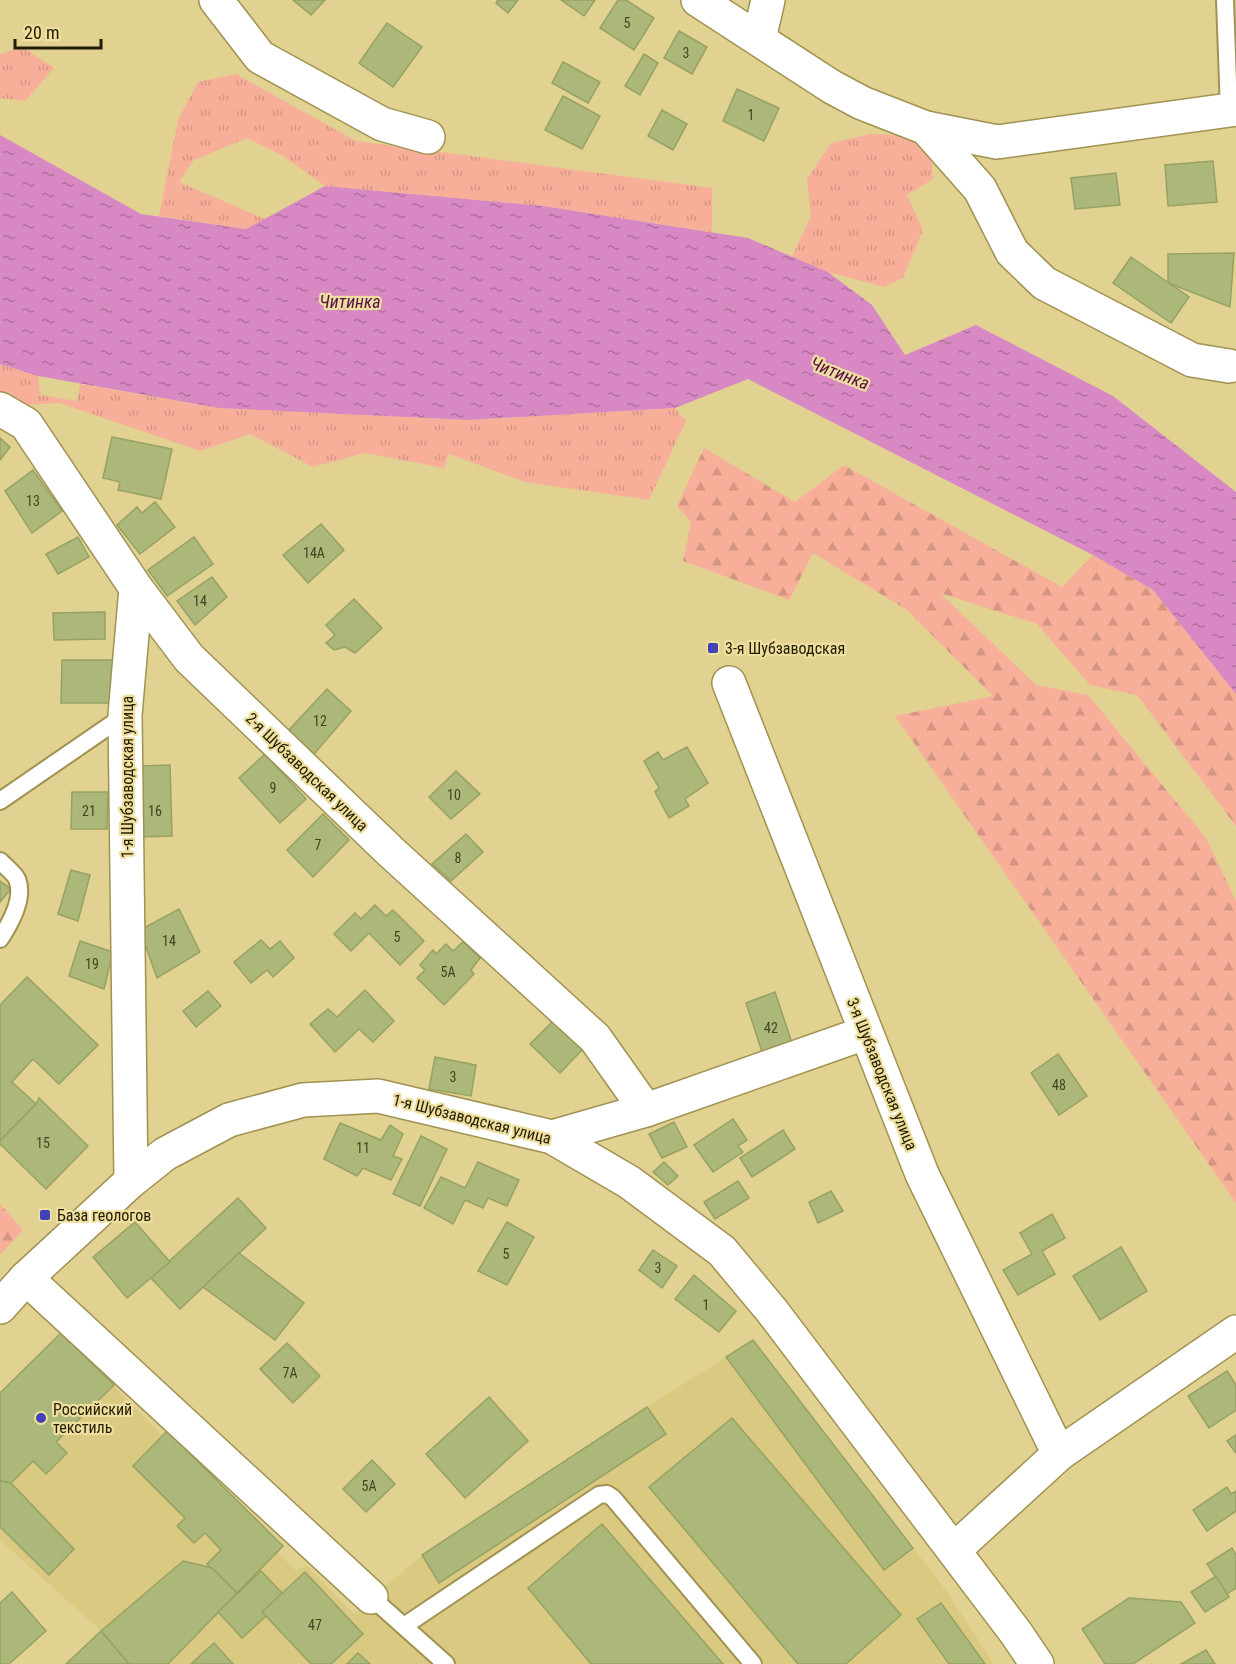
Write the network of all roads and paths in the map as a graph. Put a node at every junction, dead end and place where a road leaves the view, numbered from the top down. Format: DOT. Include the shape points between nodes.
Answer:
graph roads {
  1 [pos="216,0"];
  2 [pos="698,0"];
  3 [pos="768,0"];
  4 [pos="1226,0"];
  5 [pos="759,39"];
  6 [pos="1233,109"];
  7 [pos="926,128"];
  8 [pos="428,137"];
  9 [pos="1234,366"];
  10 [pos="0,409"];
  11 [pos="136,588"];
  12 [pos="729,683"];
  13 [pos="125,715"];
  14 [pos="0,801"];
  15 [pos="0,861"];
  16 [pos="0,939"];
  17 [pos="865,1033"];
  18 [pos="646,1110"];
  19 [pos="552,1137"];
  20 [pos="130,1181"];
  21 [pos="26,1278"];
  22 [pos="0,1307"];
  23 [pos="1236,1332"];
  24 [pos="1059,1454"];
  25 [pos="954,1550"];
  26 [pos="371,1597"];
  27 [pos="404,1626"];
  28 [pos="446,1664"];
  29 [pos="753,1664"];
  30 [pos="1036,1664"];
  1 -- 8 [label="street" via="260,57 382,124"];
  2 -- 5 [label="street"];
  3 -- 5 [label="street"];
  4 -- 6 [label="lane"];
  5 -- 7 [label="street" via="862,103"];
  6 -- 7 [label="street" via="997,142"];
  7 -- 9 [label="street" via="980,189 1012,252 1044,283 1192,360"];
  10 -- 11 [label="street, 2-я Шубзаводская улица" via="26,424"];
  11 -- 13 [label="street, 1-я Шубзаводская улица"];
  11 -- 18 [label="street, 2-я Шубзаводская улица" via="189,658 391,852 595,1038"];
  12 -- 17 [label="street, 3-я Шубзаводская улица"];
  13 -- 14 [label="lane"];
  13 -- 20 [label="street, 1-я Шубзаводская улица"];
  15 -- 16 [label="lane" via="17,880 18,900"];
  17 -- 18 [label="street"];
  17 -- 24 [label="street, 3-я Шубзаводская улица" via="922,1174"];
  18 -- 19 [label="street"];
  19 -- 20 [label="street, 1-я Шубзаводская улица" via="378,1096 303,1100 229,1120 165,1154"];
  19 -- 25 [label="street, 1-я Шубзаводская улица" via="629,1182 722,1251"];
  20 -- 21 [label="street, 1-я Шубзаводская улица"];
  21 -- 22 [label="street, 1-я Шубзаводская улица"];
  21 -- 26 [label="street"];
  23 -- 24 [label="street"];
  24 -- 25 [label="street"];
  25 -- 30 [label="street"];
  26 -- 27 [label="lane"];
  27 -- 28 [label="lane"];
  27 -- 29 [label="lane" via="599,1495 607,1494"];
}
